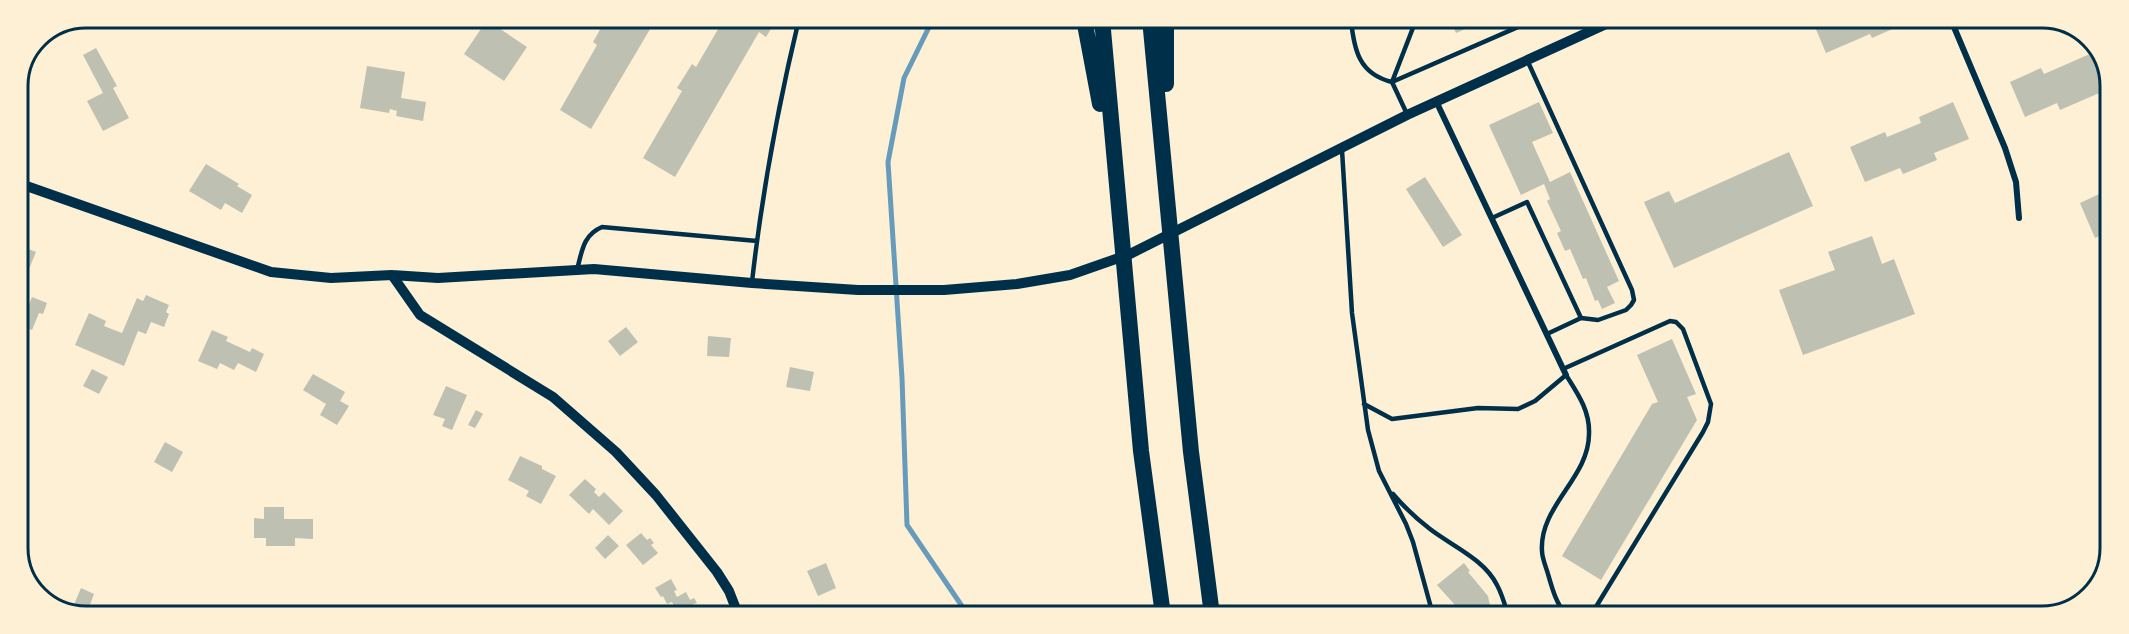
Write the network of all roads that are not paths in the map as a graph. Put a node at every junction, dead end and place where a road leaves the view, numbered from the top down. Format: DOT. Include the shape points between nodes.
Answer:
graph roads {
  1 [pos="797,28"];
  2 [pos="1086,28"];
  3 [pos="1103,28"];
  4 [pos="1151,28"];
  5 [pos="1166,28"];
  6 [pos="1352,28"];
  7 [pos="1413,28"];
  8 [pos="1516,28"];
  9 [pos="1597,28"];
  10 [pos="1954,28"];
  11 [pos="1527,60"];
  12 [pos="1392,82"];
  13 [pos="1436,101"];
  14 [pos="1407,115"];
  15 [pos="1342,147"];
  16 [pos="1165,184"];
  17 [pos="28,187"];
  18 [pos="1118,206"];
  19 [pos="1492,218"];
  20 [pos="2019,218"];
  21 [pos="757,241"];
  22 [pos="577,270"];
  23 [pos="392,275"];
  24 [pos="752,283"];
  25 [pos="1581,318"];
  26 [pos="1547,334"];
  27 [pos="1565,372"];
  28 [pos="1364,404"];
  29 [pos="1386,485"];
  30 [pos="735,606"];
  31 [pos="1162,606"];
  32 [pos="1211,606"];
  33 [pos="1430,606"];
  34 [pos="1505,606"];
  35 [pos="1561,606"];
  36 [pos="1597,606"];
  1 -- 21 [label="lane"];
  2 -- 18 [label="highway"];
  3 -- 18 [label="highway"];
  4 -- 16 [label="highway"];
  5 -- 16 [label="highway"];
  6 -- 12 [label="lane" via="1355,46 1368,71"];
  7 -- 12 [label="lane"];
  8 -- 12 [label="lane"];
  9 -- 11 [label="street"];
  10 -- 20 [label="street" via="2005,148 2016,182"];
  11 -- 13 [label="street"];
  11 -- 25 [label="lane" via="1632,290 1634,300 1626,309 1598,320"];
  12 -- 14 [label="lane"];
  13 -- 14 [label="street"];
  13 -- 19 [label="street"];
  14 -- 15 [label="street"];
  15 -- 24 [label="street" via="1107,264 1070,275 1017,284 907,291"];
  15 -- 28 [label="lane" via="1352,313"];
  16 -- 32 [label="highway" via="1197,510"];
  17 -- 23 [label="street" via="271,272 331,278"];
  18 -- 31 [label="highway" via="1141,451"];
  19 -- 25 [label="lane" via="1527,202"];
  19 -- 26 [label="street"];
  21 -- 22 [label="lane" via="602,226 586,239"];
  21 -- 24 [label="lane"];
  22 -- 23 [label="street" via="438,278"];
  22 -- 24 [label="street"];
  23 -- 30 [label="street" via="420,315 554,397 616,452 717,572"];
  25 -- 26 [label="lane"];
  26 -- 27 [label="street"];
  27 -- 28 [label="lane" via="1534,401 1518,409 1478,408 1392,419"];
  27 -- 35 [label="lane" via="1583,402 1590,436 1584,460 1546,523 1542,551 1551,587"];
  27 -- 36 [label="lane" via="1670,321 1676,322 1683,329 1711,404 1703,432"];
  28 -- 29 [label="lane" via="1373,453"];
  29 -- 33 [label="lane" via="1410,533"];
  29 -- 34 [label="lane" via="1430,529 1491,575"];
}
